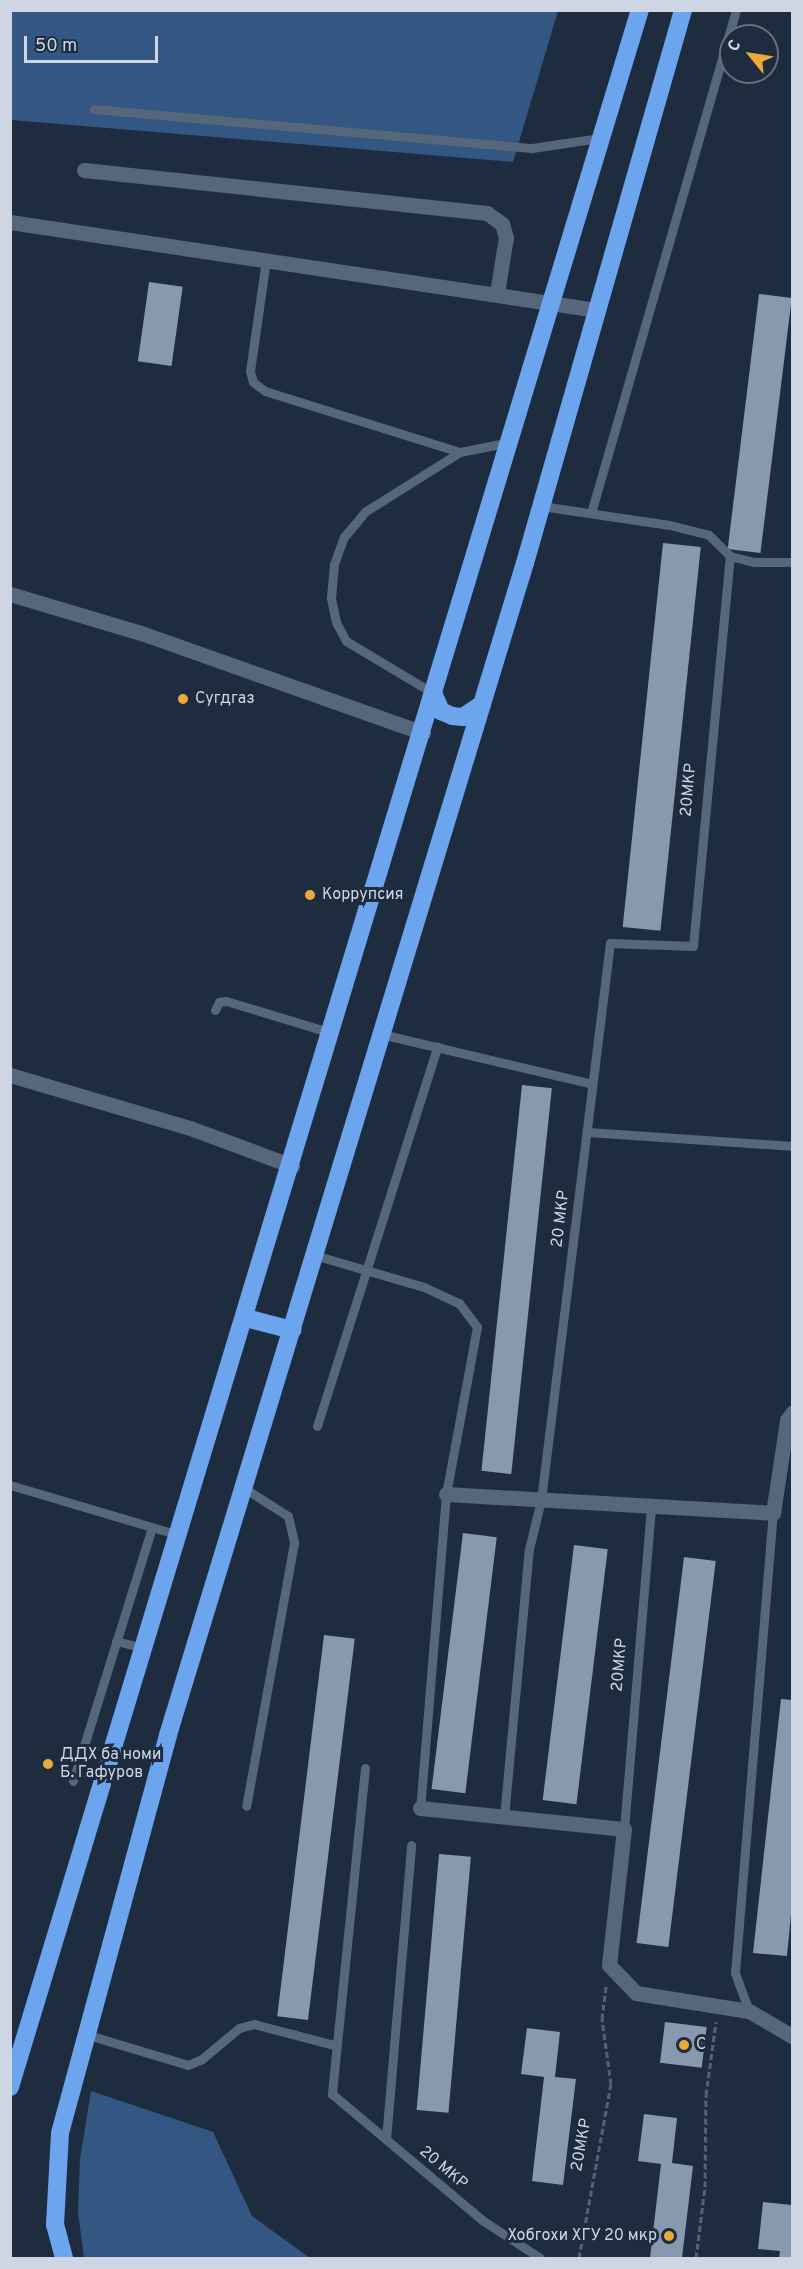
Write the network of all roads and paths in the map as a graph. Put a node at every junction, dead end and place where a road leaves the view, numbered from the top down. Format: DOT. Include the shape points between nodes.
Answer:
graph roads {
  1 [pos="640,10"];
  2 [pos="683,10"];
  3 [pos="736,10"];
  4 [pos="94,109"];
  5 [pos="600,138"];
  6 [pos="84,170"];
  7 [pos="10,222"];
  8 [pos="266,260"];
  9 [pos="497,293"];
  10 [pos="554,302"];
  11 [pos="597,310"];
  12 [pos="510,442"];
  13 [pos="460,452"];
  14 [pos="541,506"];
  15 [pos="591,513"];
  16 [pos="730,556"];
  17 [pos="792,562"];
  18 [pos="10,594"];
  19 [pos="433,693"];
  20 [pos="482,704"];
  21 [pos="423,733"];
  22 [pos="468,748"];
  23 [pos="610,943"];
  24 [pos="215,1010"];
  25 [pos="332,1033"];
  26 [pos="381,1034"];
  27 [pos="437,1047"];
  28 [pos="10,1075"];
  29 [pos="592,1084"];
  30 [pos="588,1132"];
  31 [pos="792,1146"];
  32 [pos="292,1166"];
  33 [pos="314,1255"];
  34 [pos="364,1269"];
  35 [pos="246,1318"];
  36 [pos="292,1330"];
  37 [pos="792,1413"];
  38 [pos="317,1426"];
  39 [pos="10,1485"];
  40 [pos="244,1488"];
  41 [pos="446,1494"];
  42 [pos="541,1500"];
  43 [pos="651,1505"];
  44 [pos="773,1513"];
  45 [pos="152,1527"];
  46 [pos="179,1535"];
  47 [pos="116,1641"];
  48 [pos="145,1648"];
  49 [pos="365,1768"];
  50 [pos="73,1781"];
  51 [pos="246,1806"];
  52 [pos="420,1808"];
  53 [pos="504,1817"];
  54 [pos="624,1829"];
  55 [pos="411,1845"];
  56 [pos="609,1965"];
  57 [pos="718,2009"];
  58 [pos="749,2011"];
  59 [pos="88,2035"];
  60 [pos="792,2036"];
  61 [pos="334,2045"];
  62 [pos="10,2088"];
  63 [pos="386,2139"];
  64 [pos="64,2259"];
  65 [pos="540,2259"];
  66 [pos="579,2259"];
  67 [pos="696,2259"];
  1 -- 5 [label="highway"];
  2 -- 11 [label="highway"];
  3 -- 15 [label="lane"];
  4 -- 5 [label="lane" via="532,148"];
  5 -- 10 [label="highway"];
  6 -- 9 [label="street" via="487,213 502,224 506,237"];
  7 -- 8 [label="street"];
  8 -- 9 [label="street"];
  8 -- 13 [label="lane" via="250,371 253,382 265,391"];
  9 -- 10 [label="street"];
  10 -- 11 [label="street"];
  10 -- 12 [label="highway"];
  11 -- 14 [label="highway"];
  12 -- 13 [label="lane"];
  12 -- 19 [label="highway"];
  13 -- 19 [label="lane" via="366,511 344,537 334,564 332,598 336,622 346,641"];
  14 -- 15 [label="lane"];
  14 -- 20 [label="highway"];
  15 -- 16 [label="lane" via="709,535"];
  16 -- 17 [label="lane" via="754,562"];
  16 -- 23 [label="lane, 20МКР" via="693,946"];
  18 -- 21 [label="street" via="144,634"];
  19 -- 20 [label="highway" via="441,711 452,717 463,717"];
  19 -- 21 [label="highway"];
  20 -- 22 [label="highway"];
  21 -- 22 [label="highway" via="436,725 454,727 463,735"];
  21 -- 25 [label="highway"];
  22 -- 26 [label="highway"];
  23 -- 29 [label="lane, 20 МКР"];
  24 -- 25 [label="lane" via="226,1001"];
  25 -- 32 [label="highway"];
  26 -- 27 [label="lane"];
  26 -- 33 [label="highway"];
  27 -- 29 [label="lane"];
  27 -- 34 [label="lane"];
  28 -- 32 [label="street" via="190,1128"];
  29 -- 30 [label="lane, 20 МКР"];
  30 -- 31 [label="lane"];
  30 -- 42 [label="lane, 20 МКР"];
  32 -- 35 [label="highway"];
  33 -- 34 [label="lane"];
  33 -- 36 [label="highway"];
  34 -- 38 [label="lane"];
  34 -- 41 [label="lane" via="459,1303 477,1327"];
  35 -- 36 [label="highway"];
  35 -- 46 [label="highway"];
  36 -- 40 [label="highway"];
  37 -- 44 [label="street" via="787,1420"];
  39 -- 45 [label="lane"];
  40 -- 51 [label="lane" via="288,1516 294,1543"];
  40 -- 59 [label="highway" via="168,1735"];
  41 -- 42 [label="street"];
  41 -- 52 [label="lane"];
  42 -- 43 [label="street"];
  42 -- 53 [label="lane" via="529,1549"];
  43 -- 44 [label="street"];
  43 -- 54 [label="lane, 20МКР"];
  44 -- 58 [label="lane" via="735,1973"];
  45 -- 46 [label="lane"];
  45 -- 47 [label="lane"];
  46 -- 48 [label="highway"];
  47 -- 48 [label="lane"];
  47 -- 50 [label="lane"];
  48 -- 62 [label="highway"];
  49 -- 61 [label="lane"];
  52 -- 53 [label="street"];
  53 -- 54 [label="street"];
  54 -- 56 [label="street, 20МКР"];
  55 -- 63 [label="lane"];
  56 -- 57 [label="street" via="636,1993"];
  56 -- 66 [label="path, 20МКР" via="602,2019 611,2084"];
  57 -- 58 [label="street"];
  57 -- 67 [label="path" via="706,2095 705,2187"];
  58 -- 60 [label="street"];
  59 -- 61 [label="lane" via="188,2065 202,2059 239,2028 254,2024"];
  59 -- 64 [label="highway" via="60,2133 55,2225"];
  61 -- 63 [label="lane, 20 МКР" via="332,2094"];
  63 -- 65 [label="lane, 20 МКР" via="482,2220"];
}
